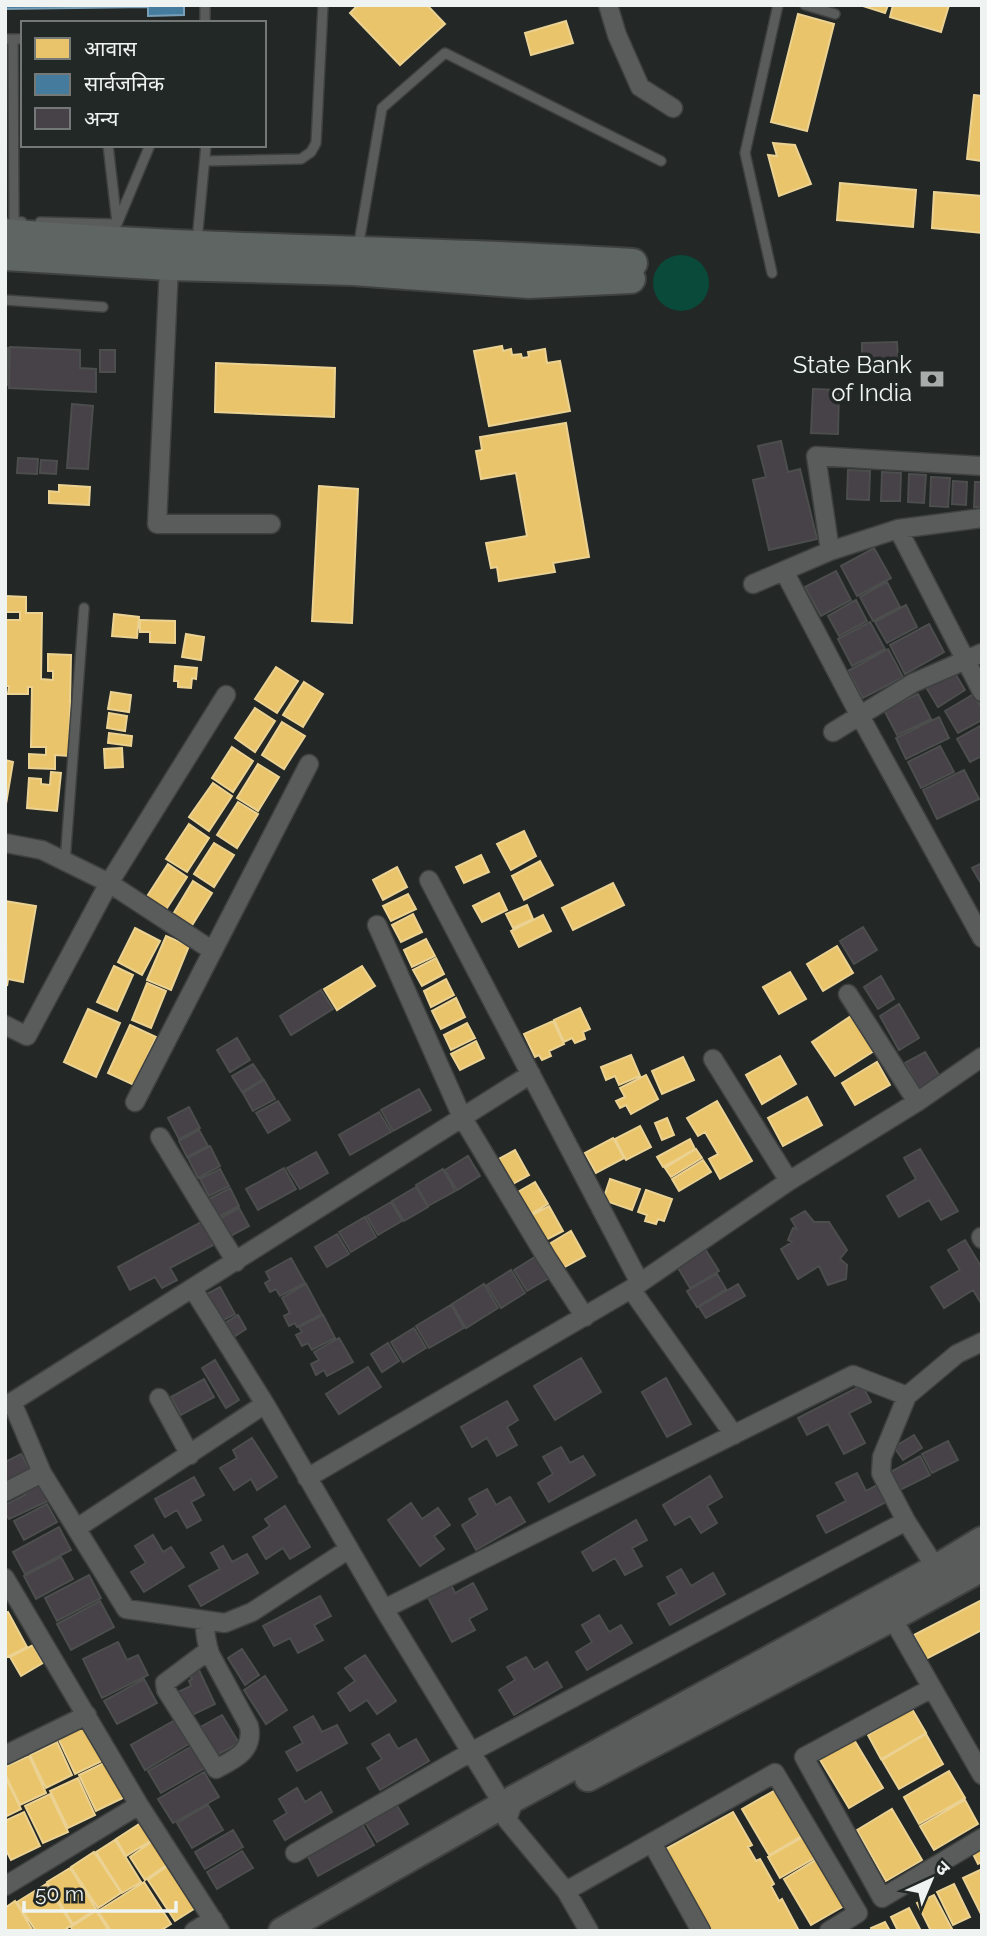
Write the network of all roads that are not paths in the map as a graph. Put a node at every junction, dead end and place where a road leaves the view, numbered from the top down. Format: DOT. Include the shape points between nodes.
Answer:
graph roads {
  1 [pos="323,5"];
  2 [pos="608,5"];
  3 [pos="778,5"];
  4 [pos="805,5"];
  5 [pos="835,14"];
  6 [pos="14,39"];
  7 [pos="673,108"];
  8 [pos="108,147"];
  9 [pos="149,147"];
  10 [pos="206,147"];
  11 [pos="205,161"];
  12 [pos="661,161"];
  13 [pos="117,224"];
  14 [pos="10,235"];
  15 [pos="197,244"];
  16 [pos="358,250"];
  17 [pos="165,254"];
  18 [pos="772,274"];
  19 [pos="5,300"];
  20 [pos="103,307"];
  21 [pos="982,466"];
  22 [pos="982,517"];
  23 [pos="271,524"];
  24 [pos="898,529"];
  25 [pos="830,551"];
  26 [pos="784,571"];
  27 [pos="753,584"];
  28 [pos="84,608"];
  29 [pos="973,656"];
  30 [pos="982,692"];
  31 [pos="226,695"];
  32 [pos="860,716"];
  33 [pos="833,732"];
  34 [pos="309,764"];
  35 [pos="5,843"];
  36 [pos="65,862"];
  37 [pos="429,880"];
  38 [pos="109,883"];
  39 [pos="377,925"];
  40 [pos="982,938"];
  41 [pos="213,951"];
  42 [pos="848,994"];
  43 [pos="5,1025"];
  44 [pos="982,1057"];
  45 [pos="713,1059"];
  46 [pos="531,1074"];
  47 [pos="135,1102"];
  48 [pos="917,1102"];
  49 [pos="462,1117"];
  50 [pos="160,1137"];
  51 [pos="789,1181"];
  52 [pos="236,1262"];
  53 [pos="636,1286"];
  54 [pos="193,1289"];
  55 [pos="585,1317"];
  56 [pos="982,1342"];
  57 [pos="907,1396"];
  58 [pos="159,1398"];
  59 [pos="265,1404"];
  60 [pos="734,1435"];
  61 [pos="190,1455"];
  62 [pos="42,1473"];
  63 [pos="307,1478"];
  64 [pos="5,1492"];
  65 [pos="906,1521"];
  66 [pos="78,1528"];
  67 [pos="982,1540"];
  68 [pos="349,1549"];
  69 [pos="982,1567"];
  70 [pos="936,1568"];
  71 [pos="6,1583"];
  72 [pos="887,1607"];
  73 [pos="384,1609"];
  74 [pos="204,1620"];
  75 [pos="209,1650"];
  76 [pos="932,1688"];
  77 [pos="87,1715"];
  78 [pos="471,1752"];
  79 [pos="5,1755"];
  80 [pos="982,1775"];
  81 [pos="139,1805"];
  82 [pos="509,1808"];
  83 [pos="982,1838"];
  84 [pos="652,1843"];
  85 [pos="295,1853"];
  86 [pos="5,1886"];
  87 [pos="566,1891"];
  88 [pos="216,1925"];
  89 [pos="194,1931"];
  90 [pos="282,1931"];
  91 [pos="315,1931"];
  92 [pos="589,1931"];
  93 [pos="701,1931"];
  94 [pos="829,1931"];
  1 -- 11 [label="lane" via="316,143 311,152 301,159"];
  2 -- 7 [label="street" via="640,87"];
  3 -- 18 [label="lane" via="745,153"];
  4 -- 5 [label="lane"];
  6 -- 14 [label="lane"];
  8 -- 13 [label="lane"];
  9 -- 13 [label="lane"];
  10 -- 11 [label="lane"];
  11 -- 15 [label="lane"];
  12 -- 16 [label="lane" via="445,53 382,108"];
  13 -- 14 [label="lane"];
  14 -- 17 [label="main road"];
  15 -- 16 [label="main road"];
  15 -- 17 [label="main road"];
  16 -- 17 [label="main road" via="524,256 632,271 529,284"];
  17 -- 23 [label="street" via="157,524"];
  19 -- 20 [label="lane"];
  21 -- 25 [label="street" via="816,456"];
  22 -- 24 [label="street"];
  24 -- 25 [label="street"];
  24 -- 29 [label="street"];
  25 -- 26 [label="street"];
  26 -- 27 [label="street"];
  26 -- 32 [label="street"];
  28 -- 36 [label="lane"];
  29 -- 30 [label="street"];
  29 -- 32 [label="street" via="913,683"];
  31 -- 38 [label="street"];
  32 -- 33 [label="street"];
  32 -- 40 [label="street"];
  34 -- 41 [label="street"];
  35 -- 36 [label="street" via="42,850"];
  36 -- 38 [label="street"];
  37 -- 46 [label="street"];
  38 -- 41 [label="street"];
  38 -- 43 [label="street" via="27,1037"];
  39 -- 49 [label="street"];
  41 -- 47 [label="street"];
  42 -- 48 [label="street"];
  44 -- 48 [label="street"];
  45 -- 51 [label="street"];
  46 -- 49 [label="street"];
  46 -- 53 [label="street"];
  48 -- 51 [label="street"];
  49 -- 52 [label="street"];
  49 -- 55 [label="street"];
  50 -- 52 [label="street"];
  51 -- 53 [label="street"];
  52 -- 54 [label="street"];
  53 -- 55 [label="street"];
  53 -- 60 [label="street"];
  54 -- 59 [label="street"];
  54 -- 62 [label="street" via="12,1402"];
  55 -- 63 [label="street"];
  56 -- 57 [label="street" via="957,1354"];
  57 -- 60 [label="street" via="853,1375"];
  57 -- 65 [label="street" via="882,1457 881,1473"];
  58 -- 61 [label="street"];
  59 -- 61 [label="street"];
  59 -- 63 [label="street"];
  60 -- 73 [label="street"];
  61 -- 66 [label="street"];
  62 -- 64 [label="street"];
  62 -- 66 [label="street"];
  63 -- 68 [label="street"];
  65 -- 70 [label="street"];
  65 -- 78 [label="street"];
  66 -- 74 [label="street" via="126,1609"];
  67 -- 70 [label="main road"];
  68 -- 73 [label="street"];
  68 -- 74 [label="street" via="252,1612 225,1623"];
  69 -- 72 [label="main road"];
  70 -- 72 [label="main road"];
  71 -- 77 [label="street"];
  72 -- 76 [label="street"];
  72 -- 82 [label="main road"];
  73 -- 78 [label="street"];
  74 -- 75 [label="street"];
  75 -- 75 [label="street" via="251,1735 241,1756 216,1769 164,1683"];
  76 -- 80 [label="street"];
  76 -- 83 [label="street" via="804,1757 882,1898"];
  77 -- 79 [label="street"];
  77 -- 81 [label="street"];
  78 -- 82 [label="street"];
  78 -- 85 [label="street"];
  81 -- 86 [label="street"];
  81 -- 88 [label="street"];
  82 -- 87 [label="street"];
  82 -- 90 [label="main road"];
  82 -- 91 [label="main road"];
  84 -- 87 [label="street"];
  84 -- 93 [label="street"];
  84 -- 94 [label="street" via="775,1773 858,1913"];
  87 -- 92 [label="street"];
  88 -- 89 [label="street"];
}
